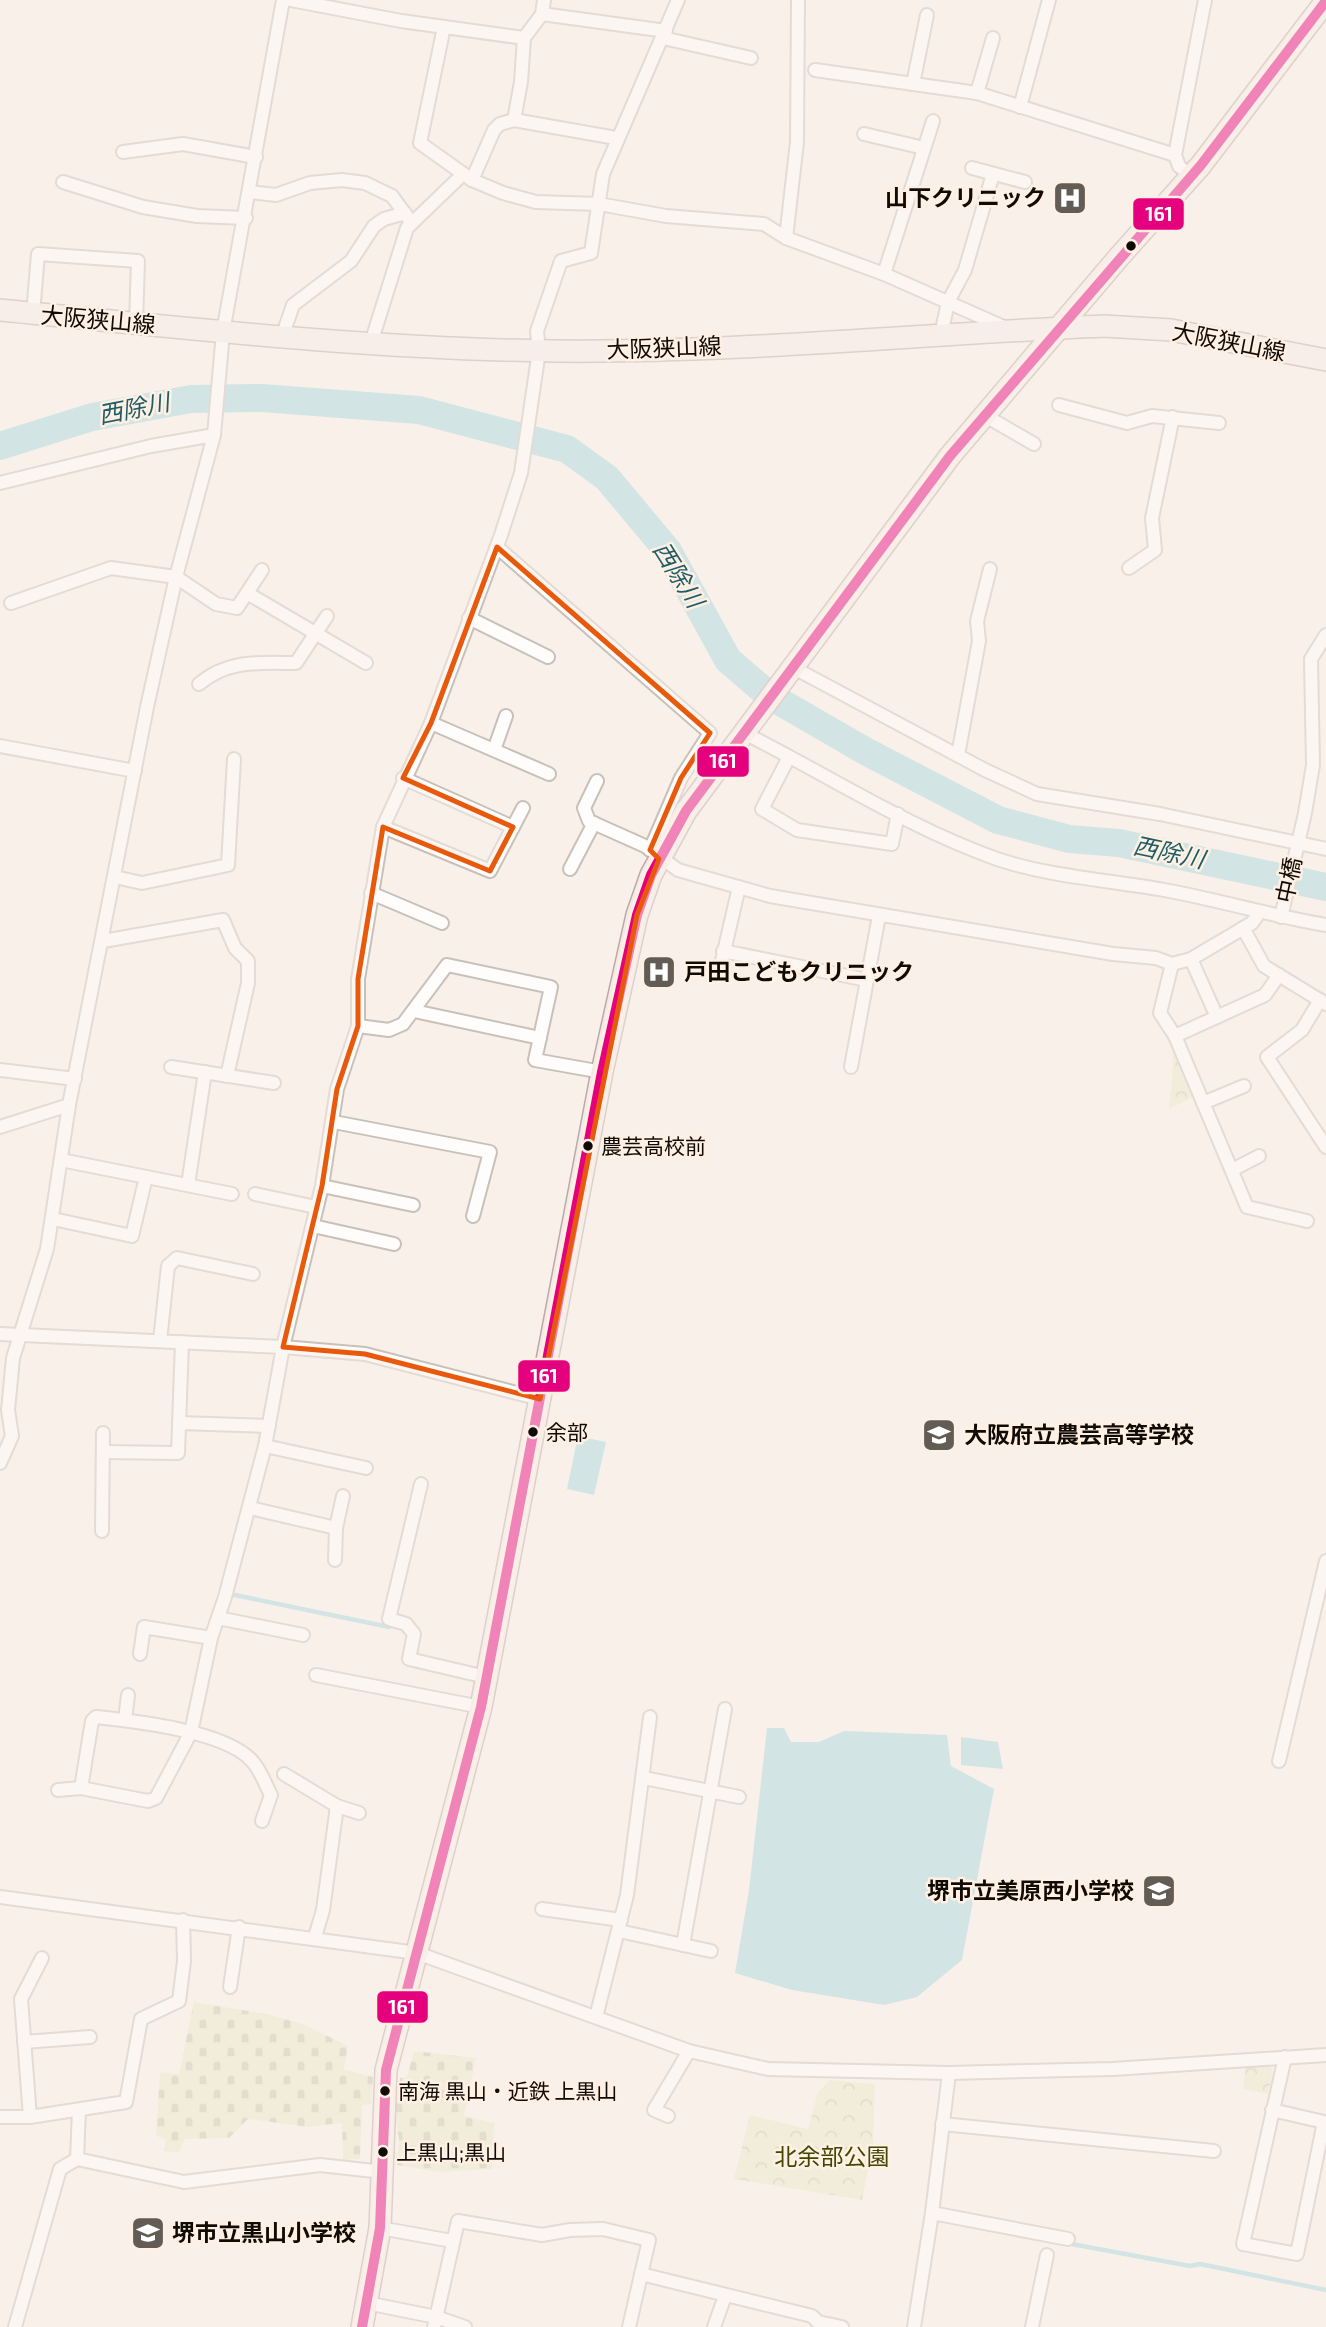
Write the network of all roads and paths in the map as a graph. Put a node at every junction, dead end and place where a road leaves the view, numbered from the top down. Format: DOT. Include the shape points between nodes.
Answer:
graph roads {
  1 [pos="283,0"];
  2 [pos="291,0"];
  3 [pos="544,0"];
  4 [pos="678,0"];
  5 [pos="799,0"];
  6 [pos="1049,0"];
  7 [pos="1205,0"];
  8 [pos="1326,2"];
  9 [pos="542,14"];
  10 [pos="928,15"];
  11 [pos="444,27"];
  12 [pos="664,34"];
  13 [pos="524,38"];
  14 [pos="993,38"];
  15 [pos="751,58"];
  16 [pos="815,70"];
  17 [pos="913,84"];
  18 [pos="977,93"];
  19 [pos="1020,107"];
  20 [pos="514,120"];
  21 [pos="933,121"];
  22 [pos="864,134"];
  23 [pos="616,138"];
  24 [pos="924,148"];
  25 [pos="123,152"];
  26 [pos="1175,155"];
  27 [pos="256,157"];
  28 [pos="972,168"];
  29 [pos="993,174"];
  30 [pos="1191,176"];
  31 [pos="467,177"];
  32 [pos="63,182"];
  33 [pos="1025,183"];
  34 [pos="250,192"];
  35 [pos="598,204"];
  36 [pos="246,218"];
  37 [pos="409,218"];
  38 [pos="786,238"];
  39 [pos="884,274"];
  40 [pos="948,302"];
  41 [pos="0,310"];
  42 [pos="33,314"];
  43 [pos="136,323"];
  44 [pos="1059,328"];
  45 [pos="1012,331"];
  46 [pos="223,332"];
  47 [pos="941,335"];
  48 [pos="282,337"];
  49 [pos="371,343"];
  50 [pos="538,351"];
  51 [pos="1326,360"];
  52 [pos="1059,405"];
  53 [pos="984,415"];
  54 [pos="1173,416"];
  55 [pos="1219,423"];
  56 [pos="214,432"];
  57 [pos="1034,444"];
  58 [pos="0,483"];
  59 [pos="497,547"];
  60 [pos="1129,568"];
  61 [pos="990,569"];
  62 [pos="262,570"];
  63 [pos="176,577"];
  64 [pos="247,593"];
  65 [pos="10,603"];
  66 [pos="327,616"];
  67 [pos="469,618"];
  68 [pos="316,634"];
  69 [pos="1326,635"];
  70 [pos="548,657"];
  71 [pos="366,663"];
  72 [pos="790,673"];
  73 [pos="199,684"];
  74 [pos="506,716"];
  75 [pos="430,723"];
  76 [pos="746,729"];
  77 [pos="0,746"];
  78 [pos="494,750"];
  79 [pos="958,755"];
  80 [pos="789,757"];
  81 [pos="234,760"];
  82 [pos="135,771"];
  83 [pos="549,774"];
  84 [pos="403,778"];
  85 [pos="597,781"];
  86 [pos="523,808"];
  87 [pos="898,814"];
  88 [pos="594,822"];
  89 [pos="383,827"];
  90 [pos="513,827"];
  91 [pos="1297,843"];
  92 [pos="1326,849"];
  93 [pos="654,854"];
  94 [pos="570,869"];
  95 [pos="115,877"];
  96 [pos="739,887"];
  97 [pos="371,893"];
  98 [pos="1259,913"];
  99 [pos="879,916"];
  100 [pos="1281,917"];
  101 [pos="442,923"];
  102 [pos="1326,925"];
  103 [pos="1243,928"];
  104 [pos="103,941"];
  105 [pos="723,951"];
  106 [pos="1191,959"];
  107 [pos="1172,964"];
  108 [pos="720,969"];
  109 [pos="1279,975"];
  110 [pos="867,980"];
  111 [pos="1323,1003"];
  112 [pos="414,1011"];
  113 [pos="1217,1017"];
  114 [pos="358,1026"];
  115 [pos="1175,1036"];
  116 [pos="540,1038"];
  117 [pos="172,1067"];
  118 [pos="851,1067"];
  119 [pos="0,1070"];
  120 [pos="205,1072"];
  121 [pos="602,1072"];
  122 [pos="227,1076"];
  123 [pos="75,1079"];
  124 [pos="274,1083"];
  125 [pos="1244,1086"];
  126 [pos="1203,1103"];
  127 [pos="69,1105"];
  128 [pos="334,1122"];
  129 [pos="0,1127"];
  130 [pos="1326,1147"];
  131 [pos="1259,1156"];
  132 [pos="61,1160"];
  133 [pos="1232,1170"];
  134 [pos="145,1177"];
  135 [pos="188,1185"];
  136 [pos="322,1186"];
  137 [pos="232,1194"];
  138 [pos="254,1194"];
  139 [pos="413,1205"];
  140 [pos="316,1207"];
  141 [pos="473,1216"];
  142 [pos="53,1219"];
  143 [pos="1307,1221"];
  144 [pos="313,1226"];
  145 [pos="394,1244"];
  146 [pos="253,1274"];
  147 [pos="0,1334"];
  148 [pos="22,1336"];
  149 [pos="160,1341"];
  150 [pos="182,1342"];
  151 [pos="283,1347"];
  152 [pos="540,1399"];
  153 [pos="179,1423"];
  154 [pos="269,1426"];
  155 [pos="103,1433"];
  156 [pos="265,1446"];
  157 [pos="103,1452"];
  158 [pos="0,1463"];
  159 [pos="366,1468"];
  160 [pos="421,1484"];
  161 [pos="343,1496"];
  162 [pos="250,1508"];
  163 [pos="336,1528"];
  164 [pos="102,1531"];
  165 [pos="335,1560"];
  166 [pos="1326,1561"];
  167 [pos="218,1618"];
  168 [pos="303,1635"];
  169 [pos="211,1638"];
  170 [pos="140,1654"];
  171 [pos="316,1675"];
  172 [pos="486,1677"];
  173 [pos="128,1695"];
  174 [pos="481,1707"];
  175 [pos="725,1709"];
  176 [pos="650,1717"];
  177 [pos="125,1720"];
  178 [pos="191,1732"];
  179 [pos="1279,1761"];
  180 [pos="284,1774"];
  181 [pos="644,1778"];
  182 [pos="81,1788"];
  183 [pos="58,1790"];
  184 [pos="710,1791"];
  185 [pos="739,1797"];
  186 [pos="337,1806"];
  187 [pos="359,1813"];
  188 [pos="262,1821"];
  189 [pos="0,1897"];
  190 [pos="542,1909"];
  191 [pos="183,1920"];
  192 [pos="620,1925"];
  193 [pos="239,1927"];
  194 [pos="315,1937"];
  195 [pos="683,1945"];
  196 [pos="711,1951"];
  197 [pos="417,1953"];
  198 [pos="42,1958"];
  199 [pos="230,1987"];
  200 [pos="596,2017"];
  201 [pos="90,2037"];
  202 [pos="24,2042"];
  203 [pos="689,2051"];
  204 [pos="1326,2054"];
  205 [pos="1285,2057"];
  206 [pos="949,2074"];
  207 [pos="79,2109"];
  208 [pos="1272,2110"];
  209 [pos="668,2116"];
  210 [pos="0,2117"];
  211 [pos="30,2117"];
  212 [pos="942,2124"];
  213 [pos="1214,2151"];
  214 [pos="77,2159"];
  215 [pos="383,2172"];
  216 [pos="932,2213"];
  217 [pos="380,2228"];
  218 [pos="1068,2239"];
  219 [pos="452,2241"];
  220 [pos="1047,2256"];
  221 [pos="641,2274"];
  222 [pos="725,2296"];
  223 [pos="367,2303"];
  224 [pos="435,2322"];
  225 [pos="817,2325"];
  226 [pos="15,2327"];
  227 [pos="362,2327"];
  228 [pos="465,2327"];
  229 [pos="629,2327"];
  230 [pos="714,2327"];
  231 [pos="842,2327"];
  232 [pos="914,2327"];
  233 [pos="1032,2327"];
  1 -- 27 [label="street"];
  2 -- 11 [label="street"];
  3 -- 9 [label="street"];
  4 -- 12 [label="street"];
  5 -- 38 [label="street" via="797,142"];
  6 -- 19 [label="street"];
  7 -- 26 [label="street"];
  8 -- 30 [label="main road"];
  9 -- 12 [label="street"];
  9 -- 13 [label="street"];
  10 -- 17 [label="street"];
  11 -- 13 [label="street"];
  11 -- 31 [label="street" via="420,143"];
  12 -- 15 [label="street"];
  12 -- 23 [label="street"];
  13 -- 20 [label="street"];
  14 -- 18 [label="street"];
  16 -- 17 [label="street"];
  17 -- 18 [label="street"];
  18 -- 19 [label="street"];
  19 -- 26 [label="street"];
  20 -- 23 [label="street"];
  20 -- 31 [label="street" via="494,130"];
  21 -- 24 [label="street"];
  22 -- 24 [label="street"];
  23 -- 35 [label="street"];
  24 -- 39 [label="street"];
  25 -- 27 [label="street" via="183,144"];
  26 -- 30 [label="street"];
  27 -- 34 [label="street"];
  28 -- 29 [label="street"];
  29 -- 33 [label="street"];
  29 -- 40 [label="street" via="965,270"];
  30 -- 44 [label="main road"];
  31 -- 35 [label="street" via="536,202"];
  31 -- 37 [label="street"];
  32 -- 36 [label="street" via="143,208"];
  34 -- 36 [label="street"];
  34 -- 37 [label="street" via="276,195 310,183 365,183 392,196"];
  35 -- 38 [label="street" via="666,216 764,224"];
  35 -- 50 [label="street" via="592,253 561,261 537,331"];
  36 -- 46 [label="street"];
  37 -- 48 [label="street" via="384,219 374,226 351,261 293,305"];
  37 -- 49 [label="street"];
  38 -- 39 [label="street"];
  39 -- 40 [label="street"];
  40 -- 45 [label="street"];
  40 -- 47 [label="street"];
  41 -- 42 [label="main road, 大阪狭山線"];
  42 -- 43 [label="main road, 大阪狭山線"];
  42 -- 43 [label="street" via="38,254 138,261"];
  43 -- 46 [label="main road, 大阪狭山線"];
  44 -- 45 [label="main road, 大阪狭山線"];
  44 -- 51 [label="main road, 大阪狭山線" via="1171,330"];
  44 -- 53 [label="main road"];
  45 -- 47 [label="main road, 大阪狭山線"];
  46 -- 48 [label="main road, 大阪狭山線"];
  46 -- 56 [label="street"];
  47 -- 50 [label="main road, 大阪狭山線"];
  48 -- 49 [label="main road, 大阪狭山線"];
  49 -- 50 [label="main road, 大阪狭山線"];
  50 -- 59 [label="street" via="522,468"];
  52 -- 54 [label="street" via="1127,423"];
  53 -- 57 [label="street"];
  53 -- 72 [label="main road"];
  54 -- 55 [label="street"];
  54 -- 60 [label="street" via="1152,518 1155,550"];
  56 -- 58 [label="street"];
  56 -- 63 [label="street"];
  59 -- 67 [label="street"];
  59 -- 93 [label="street" via="710,733 681,778"];
  61 -- 79 [label="street" via="977,621 979,641"];
  62 -- 64 [label="street"];
  63 -- 64 [label="street" via="216,604 237,608"];
  63 -- 65 [label="street" via="111,568"];
  63 -- 82 [label="street"];
  64 -- 68 [label="street"];
  66 -- 68 [label="street"];
  67 -- 70 [label="street"];
  67 -- 75 [label="street"];
  68 -- 71 [label="street"];
  68 -- 73 [label="street" via="296,663 237,663"];
  69 -- 91 [label="street, 中橋" via="1311,659 1313,765"];
  72 -- 76 [label="main road"];
  72 -- 79 [label="street"];
  74 -- 78 [label="street"];
  75 -- 78 [label="street"];
  75 -- 84 [label="street"];
  76 -- 80 [label="street"];
  76 -- 93 [label="main road"];
  77 -- 82 [label="street"];
  78 -- 83 [label="street"];
  79 -- 91 [label="street" via="1037,794"];
  80 -- 87 [label="street"];
  80 -- 87 [label="street" via="762,809 797,830 892,844"];
  81 -- 95 [label="street" via="228,865 142,883"];
  82 -- 95 [label="street"];
  84 -- 89 [label="street"];
  84 -- 90 [label="street"];
  85 -- 88 [label="street" via="584,808"];
  86 -- 90 [label="street"];
  87 -- 98 [label="street" via="997,859"];
  88 -- 93 [label="street"];
  88 -- 94 [label="street"];
  89 -- 90 [label="street" via="490,871"];
  89 -- 97 [label="street"];
  91 -- 92 [label="street"];
  91 -- 100 [label="street, 中橋"];
  93 -- 96 [label="street" via="678,870"];
  93 -- 121 [label="main road"];
  95 -- 104 [label="street"];
  96 -- 99 [label="street"];
  96 -- 105 [label="street"];
  97 -- 101 [label="street"];
  97 -- 114 [label="street" via="358,979"];
  98 -- 100 [label="street"];
  98 -- 103 [label="street"];
  99 -- 107 [label="street"];
  99 -- 110 [label="street"];
  100 -- 102 [label="street"];
  103 -- 106 [label="street"];
  103 -- 109 [label="street" via="1264,966"];
  104 -- 122 [label="street" via="223,920 235,948 248,961 248,983"];
  104 -- 123 [label="street"];
  105 -- 108 [label="street"];
  105 -- 110 [label="street"];
  106 -- 107 [label="street"];
  106 -- 113 [label="street"];
  107 -- 115 [label="street" via="1160,1013"];
  109 -- 111 [label="street"];
  109 -- 113 [label="street" via="1265,995"];
  110 -- 118 [label="street"];
  111 -- 130 [label="street" via="1302,1030 1267,1057"];
  112 -- 114 [label="street" via="403,1024 389,1030"];
  112 -- 116 [label="street"];
  112 -- 116 [label="street" via="447,965 551,987"];
  113 -- 115 [label="street"];
  114 -- 128 [label="street" via="337,1090"];
  115 -- 126 [label="street"];
  116 -- 121 [label="street" via="535,1060"];
  117 -- 120 [label="street"];
  119 -- 123 [label="street"];
  120 -- 122 [label="street"];
  120 -- 135 [label="street"];
  121 -- 152 [label="main road"];
  122 -- 124 [label="street"];
  123 -- 127 [label="street"];
  125 -- 126 [label="street"];
  126 -- 133 [label="street"];
  127 -- 129 [label="street"];
  127 -- 132 [label="street"];
  128 -- 136 [label="street"];
  128 -- 141 [label="street" via="490,1153"];
  131 -- 133 [label="street"];
  132 -- 134 [label="street"];
  132 -- 142 [label="street"];
  133 -- 143 [label="street" via="1247,1207"];
  134 -- 135 [label="street"];
  134 -- 142 [label="street" via="132,1236"];
  135 -- 137 [label="street"];
  136 -- 139 [label="street"];
  136 -- 140 [label="street"];
  138 -- 140 [label="street"];
  140 -- 144 [label="street"];
  142 -- 148 [label="street"];
  144 -- 145 [label="street"];
  144 -- 151 [label="street"];
  146 -- 149 [label="street" via="177,1258 168,1266"];
  147 -- 148 [label="street"];
  148 -- 149 [label="street"];
  148 -- 158 [label="street" via="13,1358 8,1410 12,1436"];
  149 -- 150 [label="street"];
  150 -- 151 [label="street"];
  150 -- 153 [label="street"];
  151 -- 152 [label="street" via="365,1354"];
  151 -- 154 [label="street"];
  152 -- 172 [label="main road"];
  153 -- 154 [label="street"];
  153 -- 157 [label="street" via="178,1453"];
  154 -- 156 [label="street"];
  155 -- 157 [label="street"];
  156 -- 159 [label="street"];
  156 -- 162 [label="street"];
  157 -- 164 [label="street"];
  160 -- 172 [label="street" via="389,1619 407,1623 414,1634 409,1659"];
  161 -- 163 [label="street"];
  162 -- 163 [label="street"];
  162 -- 167 [label="street"];
  163 -- 165 [label="street"];
  166 -- 179 [label="street"];
  167 -- 168 [label="street"];
  167 -- 169 [label="street"];
  169 -- 170 [label="street" via="144,1627"];
  169 -- 178 [label="street"];
  171 -- 174 [label="street"];
  172 -- 174 [label="main road"];
  173 -- 177 [label="street"];
  174 -- 197 [label="main road"];
  175 -- 184 [label="street"];
  176 -- 181 [label="street"];
  177 -- 178 [label="street"];
  177 -- 182 [label="street" via="96,1717 92,1721"];
  178 -- 182 [label="street" via="156,1798 148,1801"];
  178 -- 188 [label="street" via="236,1749 253,1761 271,1795"];
  180 -- 186 [label="street"];
  181 -- 184 [label="street"];
  181 -- 192 [label="street"];
  182 -- 183 [label="street"];
  184 -- 185 [label="street"];
  184 -- 195 [label="street"];
  186 -- 187 [label="street"];
  186 -- 194 [label="street"];
  189 -- 191 [label="street"];
  190 -- 192 [label="street"];
  191 -- 193 [label="street"];
  191 -- 207 [label="street" via="179,2001 141,2019 126,2102"];
  192 -- 195 [label="street"];
  192 -- 200 [label="street"];
  193 -- 194 [label="street"];
  193 -- 199 [label="street"];
  194 -- 197 [label="street"];
  195 -- 196 [label="street"];
  197 -- 200 [label="street"];
  197 -- 215 [label="main road" via="386,2070"];
  198 -- 202 [label="street" via="21,1999"];
  200 -- 203 [label="street"];
  201 -- 202 [label="street"];
  202 -- 211 [label="street"];
  203 -- 206 [label="street" via="768,2069"];
  203 -- 209 [label="street" via="654,2110"];
  204 -- 205 [label="street"];
  205 -- 206 [label="street"];
  205 -- 208 [label="street"];
  206 -- 212 [label="street"];
  207 -- 211 [label="street"];
  207 -- 214 [label="street"];
  208 -- 208 [label="street" via="1324,2122 1297,2254 1243,2244"];
  210 -- 211 [label="street"];
  212 -- 213 [label="street"];
  212 -- 216 [label="street"];
  214 -- 215 [label="street" via="184,2182 320,2165"];
  214 -- 226 [label="street" via="60,2169"];
  215 -- 217 [label="main road"];
  216 -- 218 [label="street"];
  216 -- 232 [label="street"];
  217 -- 219 [label="street"];
  217 -- 223 [label="main road"];
  219 -- 221 [label="street" via="458,2221 542,2235 603,2230 649,2240"];
  219 -- 224 [label="street"];
  220 -- 233 [label="street"];
  221 -- 222 [label="street"];
  221 -- 229 [label="street"];
  222 -- 225 [label="street" via="812,2316"];
  222 -- 230 [label="street"];
  223 -- 224 [label="street"];
  223 -- 227 [label="main road"];
  224 -- 228 [label="street"];
  225 -- 231 [label="street"];
}
